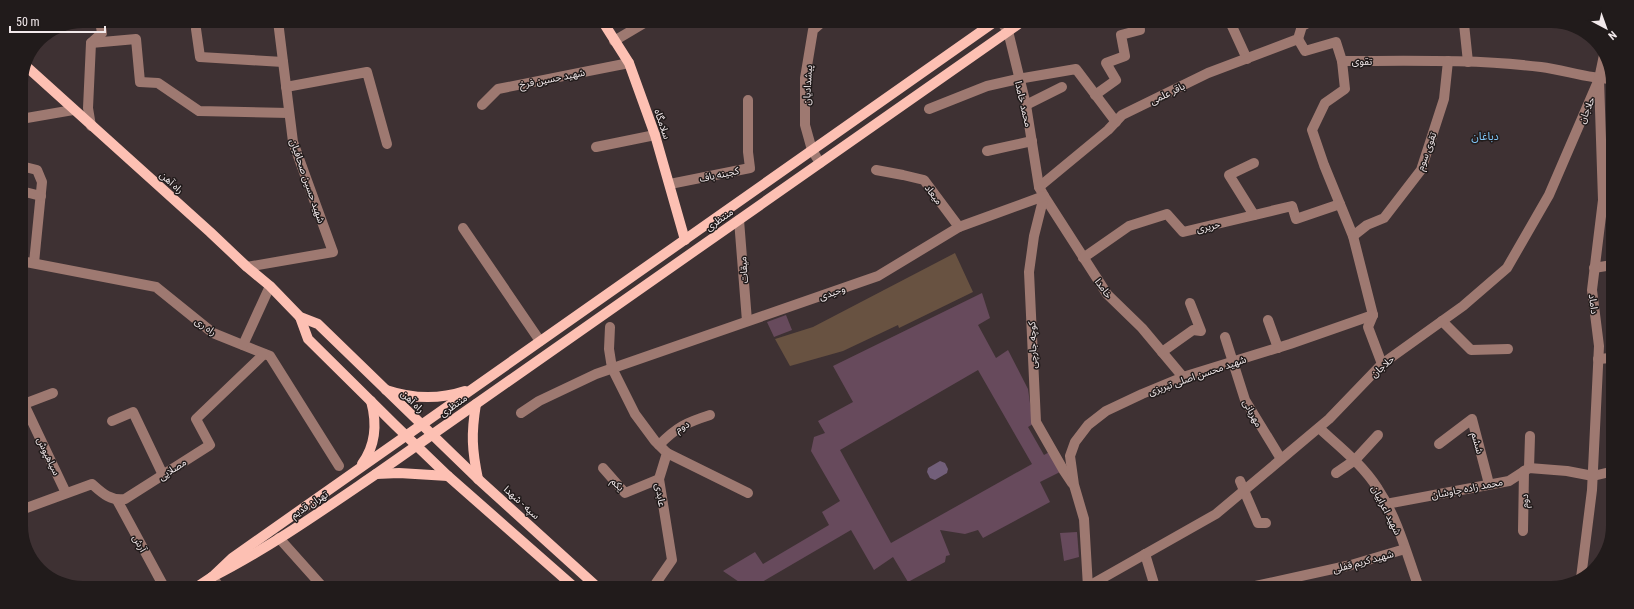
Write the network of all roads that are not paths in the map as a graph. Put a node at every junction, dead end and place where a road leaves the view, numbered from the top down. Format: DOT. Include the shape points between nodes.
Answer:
graph roads {
  1 [pos="101,28"];
  2 [pos="279,28"];
  3 [pos="606,28"];
  4 [pos="636,28"];
  5 [pos="815,28"];
  6 [pos="986,28"];
  7 [pos="1004,28"];
  8 [pos="1005,28"];
  9 [pos="1140,28"];
  10 [pos="1233,28"];
  11 [pos="1301,28"];
  12 [pos="1464,28"];
  13 [pos="196,29"];
  14 [pos="1298,39"];
  15 [pos="614,41"];
  16 [pos="91,43"];
  17 [pos="1247,59"];
  18 [pos="1342,61"];
  19 [pos="1448,61"];
  20 [pos="283,62"];
  21 [pos="629,62"];
  22 [pos="1468,62"];
  23 [pos="1602,63"];
  24 [pos="30,70"];
  25 [pos="1018,79"];
  26 [pos="1599,79"];
  27 [pos="1606,79"];
  28 [pos="286,87"];
  29 [pos="1062,87"];
  30 [pos="1095,94"];
  31 [pos="748,100"];
  32 [pos="1026,104"];
  33 [pos="482,105"];
  34 [pos="929,109"];
  35 [pos="73,110"];
  36 [pos="289,113"];
  37 [pos="28,118"];
  38 [pos="1116,122"];
  39 [pos="91,126"];
  40 [pos="655,135"];
  41 [pos="1032,141"];
  42 [pos="387,144"];
  43 [pos="596,147"];
  44 [pos="812,150"];
  45 [pos="987,151"];
  46 [pos="820,163"];
  47 [pos="1254,163"];
  48 [pos="28,168"];
  49 [pos="876,170"];
  50 [pos="1606,175"];
  51 [pos="670,184"];
  52 [pos="1042,192"];
  53 [pos="1606,192"];
  54 [pos="28,193"];
  55 [pos="41,196"];
  56 [pos="1340,204"];
  57 [pos="1254,215"];
  58 [pos="740,220"];
  59 [pos="959,227"];
  60 [pos="463,228"];
  61 [pos="1353,236"];
  62 [pos="685,240"];
  63 [pos="1083,258"];
  64 [pos="28,262"];
  65 [pos="34,263"];
  66 [pos="1606,266"];
  67 [pos="247,268"];
  68 [pos="1594,268"];
  69 [pos="270,286"];
  70 [pos="1190,303"];
  71 [pos="1373,315"];
  72 [pos="300,317"];
  73 [pos="1268,320"];
  74 [pos="747,321"];
  75 [pos="1442,321"];
  76 [pos="610,327"];
  77 [pos="1225,337"];
  78 [pos="540,341"];
  79 [pos="243,345"];
  80 [pos="1278,348"];
  81 [pos="1508,349"];
  82 [pos="1162,352"];
  83 [pos="264,354"];
  84 [pos="1606,358"];
  85 [pos="1598,359"];
  86 [pos="1233,362"];
  87 [pos="1382,364"];
  88 [pos="612,368"];
  89 [pos="1183,377"];
  90 [pos="474,388"];
  91 [pos="384,390"];
  92 [pos="53,393"];
  93 [pos="28,399"];
  94 [pos="371,401"];
  95 [pos="476,404"];
  96 [pos="521,413"];
  97 [pos="28,414"];
  98 [pos="710,415"];
  99 [pos="112,421"];
  100 [pos="421,425"];
  101 [pos="1319,428"];
  102 [pos="406,435"];
  103 [pos="432,435"];
  104 [pos="1378,435"];
  105 [pos="1530,436"];
  106 [pos="1439,444"];
  107 [pos="658,445"];
  108 [pos="416,446"];
  109 [pos="667,454"];
  110 [pos="1281,459"];
  111 [pos="1355,460"];
  112 [pos="339,466"];
  113 [pos="603,468"];
  114 [pos="358,469"];
  115 [pos="1527,470"];
  116 [pos="1336,473"];
  117 [pos="1606,473"];
  118 [pos="376,474"];
  119 [pos="163,475"];
  120 [pos="448,476"];
  121 [pos="1593,476"];
  122 [pos="478,479"];
  123 [pos="658,479"];
  124 [pos="1240,481"];
  125 [pos="1489,484"];
  126 [pos="1074,485"];
  127 [pos="1243,491"];
  128 [pos="66,493"];
  129 [pos="748,493"];
  130 [pos="117,500"];
  131 [pos="1386,504"];
  132 [pos="28,507"];
  133 [pos="1266,523"];
  134 [pos="1523,531"];
  135 [pos="279,538"];
  136 [pos="1405,549"];
  137 [pos="1145,554"];
  138 [pos="1582,571"];
  139 [pos="161,581"];
  140 [pos="215,581"];
  141 [pos="317,581"];
  142 [pos="567,581"];
  143 [pos="590,581"];
  144 [pos="657,581"];
  145 [pos="1088,581"];
  146 [pos="1098,581"];
  147 [pos="1153,581"];
  148 [pos="1280,581"];
  149 [pos="1416,581"];
  1 -- 16 [label="street" via="102,33"];
  2 -- 20 [label="street, شهید حسین صحافیان"];
  3 -- 15 [label="main road, سلامگاه"];
  4 -- 15 [label="street"];
  5 -- 44 [label="street, پیشدادیان" via="805,78 806,125"];
  6 -- 44 [label="main road, منتظری"];
  7 -- 46 [label="main road, منتظری"];
  8 -- 25 [label="street, محمد خامدا"];
  9 -- 30 [label="street" via="1121,35 1126,56 1106,63 1116,80"];
  10 -- 17 [label="street"];
  11 -- 14 [label="street"];
  12 -- 22 [label="street"];
  13 -- 20 [label="street" via="200,57"];
  14 -- 17 [label="street, باقر علمی"];
  14 -- 18 [label="street, تقوی" via="1305,50 1336,42"];
  15 -- 21 [label="main road, سلامگاه"];
  16 -- 36 [label="street" via="136,39 140,82 158,83 199,111"];
  16 -- 39 [label="street" via="88,108"];
  17 -- 38 [label="street, باقر علمی" via="1201,77 1122,115"];
  18 -- 19 [label="street, تقوی"];
  18 -- 56 [label="street" via="1345,89 1325,103 1312,130"];
  19 -- 22 [label="street, تقوی"];
  19 -- 61 [label="street, تقوی سوم" via="1444,99 1420,170 1384,218 1367,225"];
  20 -- 28 [label="street, شهید حسین صحافیان"];
  21 -- 33 [label="street, شهید حسین فرخ" via="498,89"];
  21 -- 40 [label="main road, سلامگاه"];
  22 -- 26 [label="street, تقوی" via="1541,67"];
  23 -- 26 [label="street, داماد"];
  24 -- 35 [label="main road, راه آهن"];
  25 -- 30 [label="street" via="1076,69"];
  25 -- 32 [label="street, محمد خامدا"];
  25 -- 34 [label="street" via="988,86"];
  26 -- 27 [label="street"];
  26 -- 50 [label="street, داماد"];
  26 -- 75 [label="street, حلاجان" via="1549,195 1507,268"];
  28 -- 36 [label="street, شهید حسین صحافیان"];
  28 -- 42 [label="street" via="367,72"];
  29 -- 32 [label="street"];
  30 -- 38 [label="street"];
  31 -- 51 [label="street, کجینه باف" via="750,168"];
  32 -- 41 [label="street, محمد خامدا"];
  35 -- 37 [label="street"];
  35 -- 39 [label="main road, راه آهن"];
  36 -- 67 [label="street, شهید حسین صحافیان" via="293,142 334,252"];
  38 -- 52 [label="street, باقر علمی"];
  39 -- 67 [label="main road, راه آهن"];
  40 -- 43 [label="street"];
  40 -- 51 [label="main road, سلامگاه"];
  41 -- 45 [label="street"];
  41 -- 52 [label="street, محمد خامدا"];
  44 -- 46 [label="street, پیشدادیان"];
  44 -- 62 [label="main road, منتظری"];
  46 -- 58 [label="main road, منتظری"];
  47 -- 57 [label="street" via="1229,175"];
  48 -- 55 [label="street" via="37,170 42,182"];
  49 -- 59 [label="street, میعاد" via="924,180"];
  51 -- 62 [label="main road, سلامگاه"];
  52 -- 59 [label="street, وحیدی"];
  52 -- 63 [label="street, خامدا"];
  52 -- 126 [label="street, کوچه جارچی" via="1029,272 1036,422"];
  53 -- 68 [label="street, داماد"];
  54 -- 55 [label="street"];
  55 -- 65 [label="street"];
  56 -- 57 [label="street, حریری" via="1296,219 1292,206"];
  56 -- 61 [label="street"];
  57 -- 63 [label="street, حریری" via="1183,232 1167,214 1129,226"];
  58 -- 74 [label="street, میقات"];
  58 -- 95 [label="main road, منتظری"];
  59 -- 74 [label="street, وحیدی" via="878,276"];
  60 -- 78 [label="street"];
  61 -- 71 [label="street"];
  62 -- 78 [label="main road, منتظری"];
  63 -- 82 [label="street, خامدا" via="1107,294 1142,328"];
  64 -- 65 [label="street, راه ری"];
  65 -- 79 [label="street, راه ری" via="156,287 213,333"];
  66 -- 68 [label="street"];
  67 -- 69 [label="main road, راه آهن"];
  68 -- 85 [label="street, داماد" via="1592,290 1599,346"];
  69 -- 72 [label="main road, راه آهن"];
  69 -- 79 [label="street"];
  70 -- 82 [label="street" via="1201,331 1193,330"];
  71 -- 80 [label="street, شهید محسن اصلی تبریزی"];
  71 -- 87 [label="street" via="1368,328"];
  72 -- 91 [label="main road, راه آهن" via="318,324"];
  72 -- 94 [label="main road, راه آهن" via="308,339"];
  73 -- 80 [label="street"];
  74 -- 88 [label="street, وحیدی"];
  75 -- 81 [label="street" via="1471,350"];
  75 -- 87 [label="street, حلاجان"];
  76 -- 88 [label="street" via="609,349"];
  77 -- 86 [label="street, مهربانی"];
  78 -- 90 [label="main road, منتظری"];
  79 -- 83 [label="street, راه ری"];
  80 -- 86 [label="street, شهید محسن اصلی تبریزی"];
  82 -- 89 [label="street, خامدا"];
  83 -- 112 [label="street, راه ری" via="270,356"];
  83 -- 119 [label="street, مصلایی" via="196,419 210,445"];
  84 -- 85 [label="street"];
  85 -- 121 [label="street, داماد"];
  86 -- 89 [label="street, شهید محسن اصلی تبریزی"];
  86 -- 110 [label="street, مهربانی" via="1246,400"];
  87 -- 101 [label="street, حلاجان"];
  88 -- 96 [label="street, وحیدی" via="561,390"];
  88 -- 107 [label="street" via="635,414"];
  89 -- 126 [label="street, شهید محسن اصلی تبریزی" via="1106,410 1088,425 1075,442 1070,456"];
  90 -- 91 [label="main road" via="457,394 428,398"];
  90 -- 100 [label="main road, منتظری"];
  91 -- 100 [label="main road, راه آهن"];
  92 -- 93 [label="street"];
  94 -- 102 [label="main road, راه آهن"];
  94 -- 114 [label="main road" via="374,437"];
  95 -- 103 [label="main road, منتظری"];
  95 -- 122 [label="main road" via="472,430 473,455"];
  97 -- 128 [label="street, سیاهپوش"];
  98 -- 107 [label="street, دوم" via="673,430"];
  99 -- 119 [label="street" via="133,412"];
  100 -- 102 [label="main road, منتظری"];
  100 -- 103 [label="main road, راه آهن"];
  101 -- 110 [label="street, حلاجان"];
  101 -- 111 [label="street, شهید اعرابیان"];
  102 -- 108 [label="main road, راه آهن"];
  102 -- 114 [label="main road, تهران قدیم"];
  103 -- 108 [label="main road, منتظری"];
  103 -- 122 [label="main road, سپه - شهدا"];
  104 -- 111 [label="street"];
  105 -- 115 [label="street, دوم"];
  106 -- 125 [label="street, ششم" via="1472,419"];
  107 -- 109 [label="street"];
  108 -- 118 [label="main road, تهران قدیم"];
  108 -- 120 [label="main road"];
  109 -- 123 [label="street, عابدی"];
  109 -- 129 [label="street"];
  110 -- 127 [label="street, حلاجان"];
  111 -- 116 [label="street"];
  111 -- 131 [label="street, شهید اعرابیان" via="1379,489"];
  113 -- 123 [label="street, یکم" via="625,493"];
  114 -- 140 [label="main road, تهران قدیم" via="232,558"];
  115 -- 121 [label="street" via="1567,471"];
  115 -- 125 [label="street, محمد زاده چاوشان" via="1509,480"];
  115 -- 134 [label="street, دوم"];
  117 -- 121 [label="street"];
  118 -- 120 [label="main road"];
  118 -- 135 [label="main road, تهران قدیم"];
  119 -- 130 [label="street, مصلایی" via="125,499"];
  120 -- 142 [label="main road"];
  121 -- 138 [label="street, داماد"];
  122 -- 143 [label="main road, سپه - شهدا"];
  123 -- 144 [label="street, عابدی" via="672,560"];
  124 -- 127 [label="street"];
  125 -- 131 [label="street, محمد زاده چاوشان"];
  126 -- 145 [label="street" via="1084,519"];
  127 -- 133 [label="street" via="1258,523"];
  127 -- 137 [label="street, حلاجان" via="1216,514"];
  128 -- 130 [label="street" via="92,484 104,496"];
  128 -- 132 [label="street"];
  130 -- 139 [label="street, آرش"];
  131 -- 136 [label="street, شهید اعرابیان"];
  135 -- 140 [label="main road, تهران قدیم" via="236,564"];
  135 -- 141 [label="street"];
  136 -- 148 [label="street, شهید کریم قفلی" via="1351,566"];
  136 -- 149 [label="street, شهید اعرابیان"];
  137 -- 146 [label="street, حلاجان"];
  137 -- 147 [label="street"];
}
